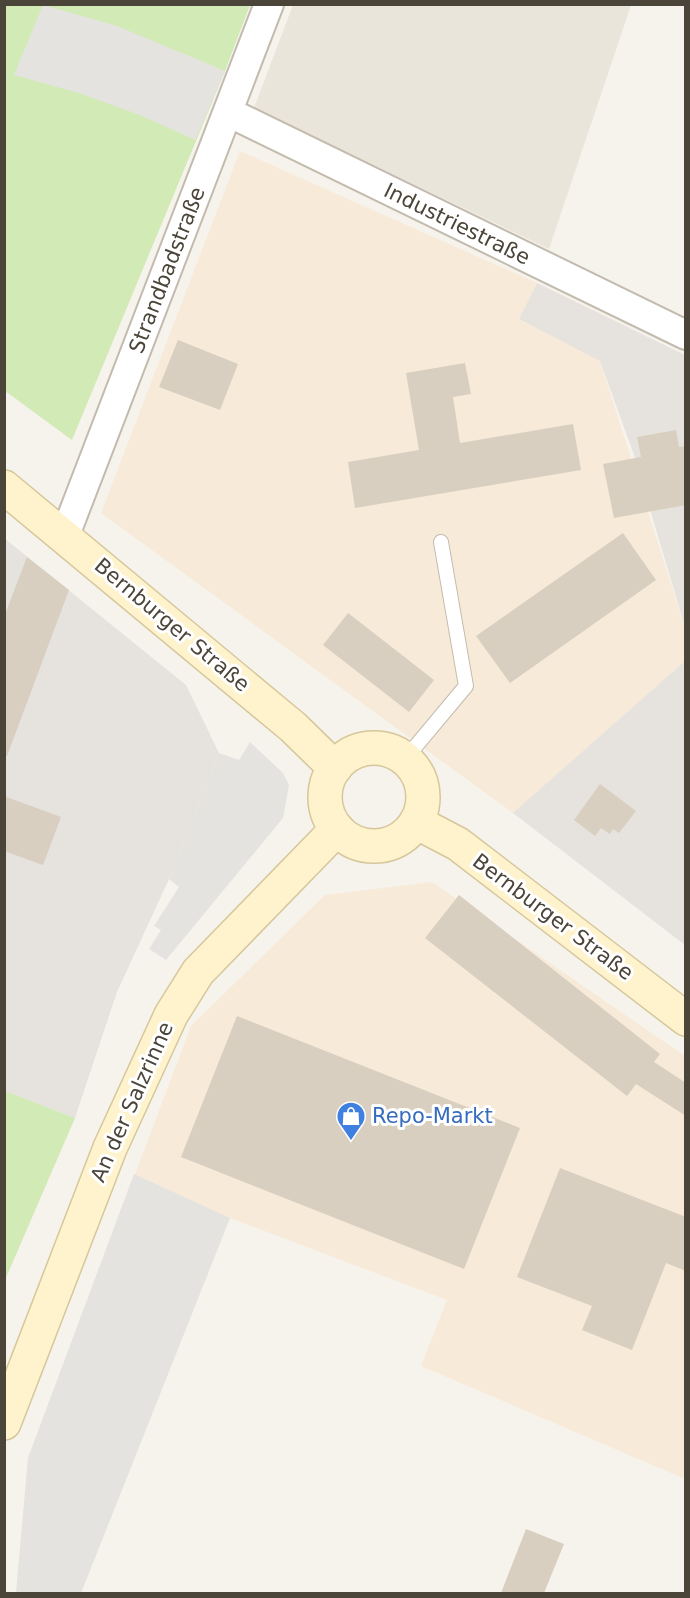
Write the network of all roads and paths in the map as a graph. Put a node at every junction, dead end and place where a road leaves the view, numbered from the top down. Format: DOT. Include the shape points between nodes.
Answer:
graph roads {
  1 [pos="269,4"];
  2 [pos="228,112"];
  3 [pos="686,335"];
  4 [pos="4,487"];
  5 [pos="65,535"];
  6 [pos="441,542"];
  7 [pos="405,759"];
  8 [pos="335,768"];
  9 [pos="416,822"];
  10 [pos="337,829"];
  11 [pos="686,1018"];
  12 [pos="4,1423"];
  1 -- 2 [label="street, Strandbadstraße"];
  2 -- 3 [label="street, Industriestraße"];
  2 -- 5 [label="street, Strandbadstraße"];
  4 -- 5 [label="main road, Bernburger Straße"];
  5 -- 8 [label="main road, Bernburger Straße" via="293,727"];
  6 -- 7 [label="lane" via="466,686"];
  7 -- 8 [label="main road" via="376,748 346,757"];
  7 -- 9 [label="main road" via="415,769 422,789 422,809"];
  8 -- 10 [label="main road" via="328,779 325,805"];
  9 -- 10 [label="main road" via="406,834 378,846 349,839"];
  9 -- 11 [label="main road, Bernburger Straße" via="458,844"];
  10 -- 12 [label="main road, An der Salzrinne" via="198,972 171,1015 110,1148"];
}
